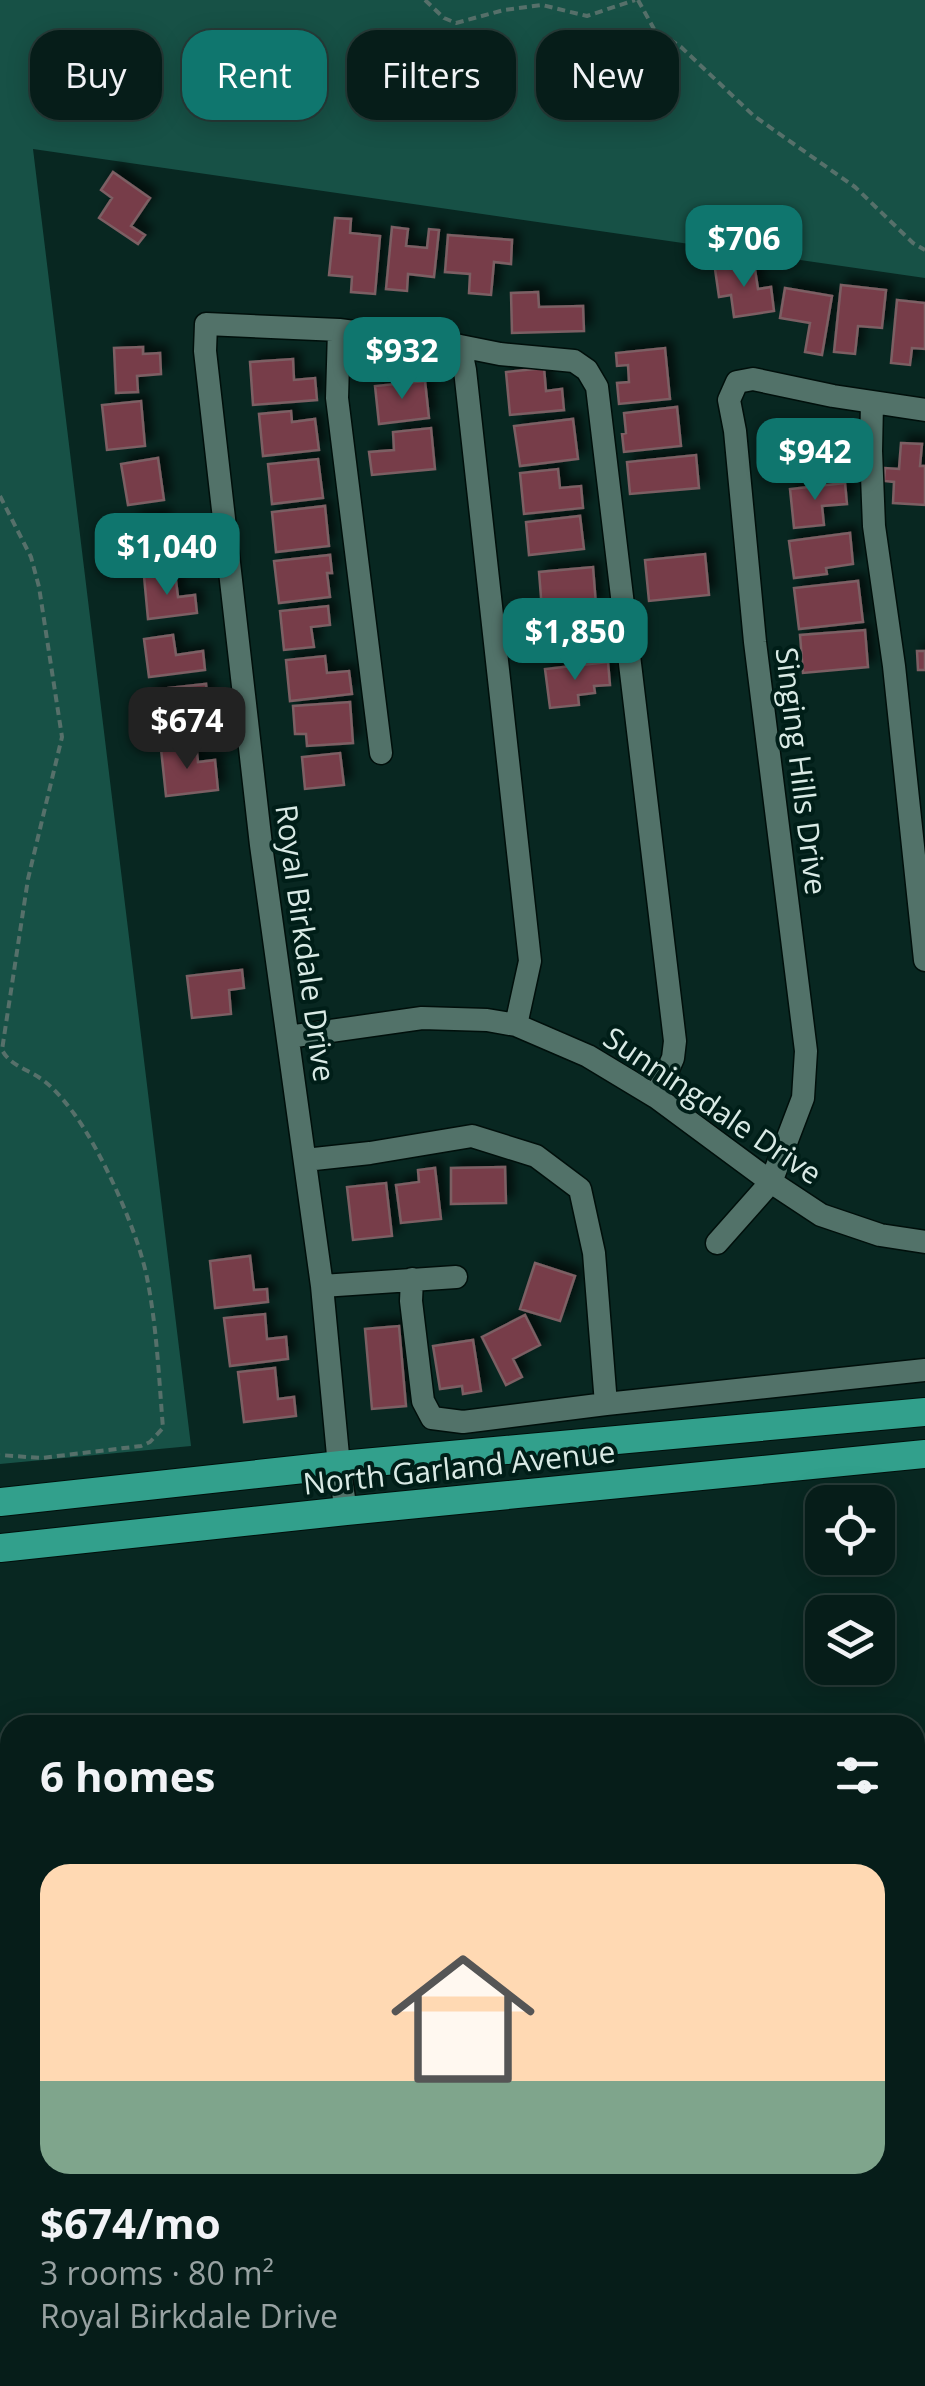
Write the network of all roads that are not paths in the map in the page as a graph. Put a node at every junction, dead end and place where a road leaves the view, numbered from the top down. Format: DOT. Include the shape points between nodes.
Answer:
graph roads {
  1 [pos="339,330"];
  2 [pos="460,346"];
  3 [pos="872,403"];
  4 [pos="925,410"];
  5 [pos="381,753"];
  6 [pos="925,960"];
  7 [pos="516,1025"];
  8 [pos="288,1037"];
  9 [pos="656,1097"];
  10 [pos="305,1160"];
  11 [pos="772,1182"];
  12 [pos="718,1242"];
  13 [pos="925,1242"];
  14 [pos="456,1276"];
  15 [pos="412,1280"];
  16 [pos="322,1286"];
  17 [pos="925,1370"];
  18 [pos="606,1404"];
  19 [pos="925,1412"];
  20 [pos="925,1454"];
  21 [pos="339,1466"];
  22 [pos="0,1502"];
  23 [pos="346,1510"];
  24 [pos="0,1548"];
  1 -- 2 [label="street"];
  1 -- 5 [label="street" via="337,398"];
  1 -- 8 [label="street, Royal Birkdale Drive" via="206,324"];
  2 -- 7 [label="street" via="530,961"];
  2 -- 9 [label="street" via="574,361 597,387 675,1041"];
  3 -- 4 [label="street"];
  3 -- 6 [label="street" via="874,526"];
  3 -- 11 [label="street, Singing Hills Drive" via="754,379 737,382 729,400 806,1050 802,1098"];
  7 -- 8 [label="street, Sunningdale Drive" via="422,1018"];
  7 -- 9 [label="street, Sunningdale Drive" via="588,1056"];
  8 -- 10 [label="street, Royal Birkdale Drive"];
  9 -- 11 [label="street, Sunningdale Drive"];
  10 -- 16 [label="street, Royal Birkdale Drive"];
  10 -- 18 [label="street" via="472,1136 536,1156 580,1189 594,1253"];
  11 -- 12 [label="street"];
  11 -- 13 [label="street, Sunningdale Drive" via="822,1215 880,1236"];
  14 -- 15 [label="street"];
  15 -- 16 [label="street"];
  15 -- 18 [label="street" via="423,1400 432,1418 464,1422"];
  16 -- 21 [label="street, Royal Birkdale Drive"];
  17 -- 18 [label="street"];
  19 -- 21 [label="main road, North Garland Avenue"];
  20 -- 23 [label="main road, North Garland Avenue"];
  21 -- 22 [label="main road, North Garland Avenue"];
  21 -- 23 [label="street, Royal Birkdale Drive"];
  23 -- 24 [label="main road, North Garland Avenue"];
}
